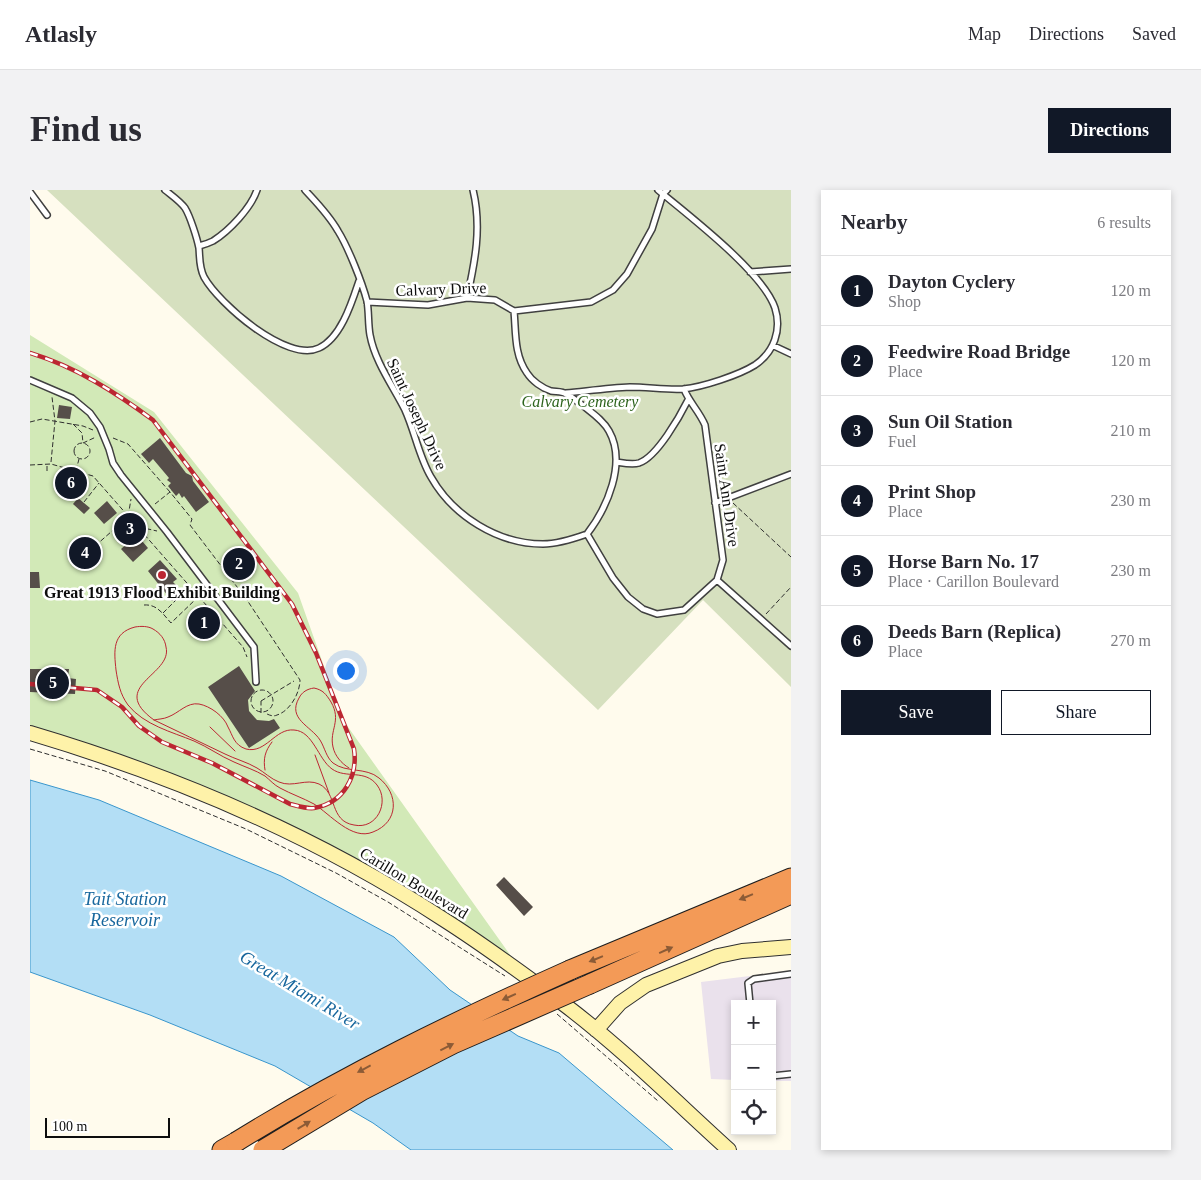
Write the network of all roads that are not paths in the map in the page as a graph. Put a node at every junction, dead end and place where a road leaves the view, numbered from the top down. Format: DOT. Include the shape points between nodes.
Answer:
graph roads {
  1 [pos="165,190"];
  2 [pos="257,190"];
  3 [pos="305,190"];
  4 [pos="473,190"];
  5 [pos="658,190"];
  6 [pos="30,192"];
  7 [pos="665,192"];
  8 [pos="47,214"];
  9 [pos="198,246"];
  10 [pos="791,269"];
  11 [pos="750,272"];
  12 [pos="360,280"];
  13 [pos="467,298"];
  14 [pos="367,302"];
  15 [pos="514,311"];
  16 [pos="774,346"];
  17 [pos="791,354"];
  18 [pos="30,380"];
  19 [pos="684,388"];
  20 [pos="566,393"];
  21 [pos="688,400"];
  22 [pos="616,462"];
  23 [pos="791,474"];
  24 [pos="715,503"];
  25 [pos="587,534"];
  26 [pos="717,580"];
  27 [pos="791,646"];
  28 [pos="256,682"];
  29 [pos="30,732"];
  30 [pos="791,878"];
  31 [pos="791,894"];
  32 [pos="791,947"];
  33 [pos="791,974"];
  34 [pos="750,1000"];
  35 [pos="596,1030"];
  36 [pos="791,1074"];
  37 [pos="776,1076"];
  38 [pos="278,1144"];
  39 [pos="229,1146"];
  40 [pos="263,1150"];
  41 [pos="729,1150"];
  1 -- 9 [label="lane" via="184,208"];
  2 -- 9 [label="lane" via="235,222 213,241"];
  3 -- 12 [label="lane" via="339,232"];
  4 -- 13 [label="lane" via="478,233"];
  5 -- 7 [label="lane"];
  6 -- 8 [label="lane"];
  7 -- 11 [label="lane"];
  7 -- 15 [label="lane" via="652,229 627,274 613,290 591,302"];
  9 -- 12 [label="lane" via="199,266 216,294 269,337 303,351 318,349 328,342 346,318"];
  10 -- 11 [label="lane"];
  11 -- 16 [label="lane" via="775,308 777,333"];
  12 -- 14 [label="lane"];
  13 -- 14 [label="lane, Calvary Drive" via="428,305"];
  13 -- 15 [label="lane, Calvary Drive" via="495,300"];
  14 -- 25 [label="lane, Saint Joseph Drive" via="370,335 378,360 405,411 431,477 453,507 475,525 527,543 563,542"];
  15 -- 20 [label="lane" via="517,352 528,375 550,390"];
  16 -- 17 [label="lane"];
  16 -- 19 [label="lane" via="764,359 748,370"];
  18 -- 28 [label="lane" via="72,398 90,413 103,434 113,463 132,491 254,647"];
  19 -- 20 [label="lane" via="629,387"];
  19 -- 21 [label="lane, Saint Ann Drive"];
  20 -- 22 [label="lane" via="600,419 609,431"];
  21 -- 22 [label="lane" via="674,426 647,459 638,464"];
  21 -- 24 [label="lane, Saint Ann Drive" via="705,425"];
  22 -- 25 [label="lane" via="610,494 597,522"];
  23 -- 24 [label="lane"];
  24 -- 26 [label="lane, Saint Ann Drive" via="723,560"];
  25 -- 26 [label="lane" via="613,578 628,596 643,609 657,614 684,610"];
  26 -- 27 [label="lane"];
  29 -- 35 [label="street, Carillon Boulevard" via="170,780 325,850 444,919"];
  30 -- 39 [label="highway, one-way, bridge" via="485,1008 326,1089"];
  38 -- 31 [label="highway, one-way, bridge" via="361,1091 453,1044"];
  32 -- 35 [label="street" via="718,956 646,985 620,1003"];
  33 -- 34 [label="lane" via="754,979 748,983"];
  35 -- 41 [label="street, Carillon Boulevard"];
  36 -- 37 [label="lane"];
  38 -- 40 [label="highway, bridge"];
}
